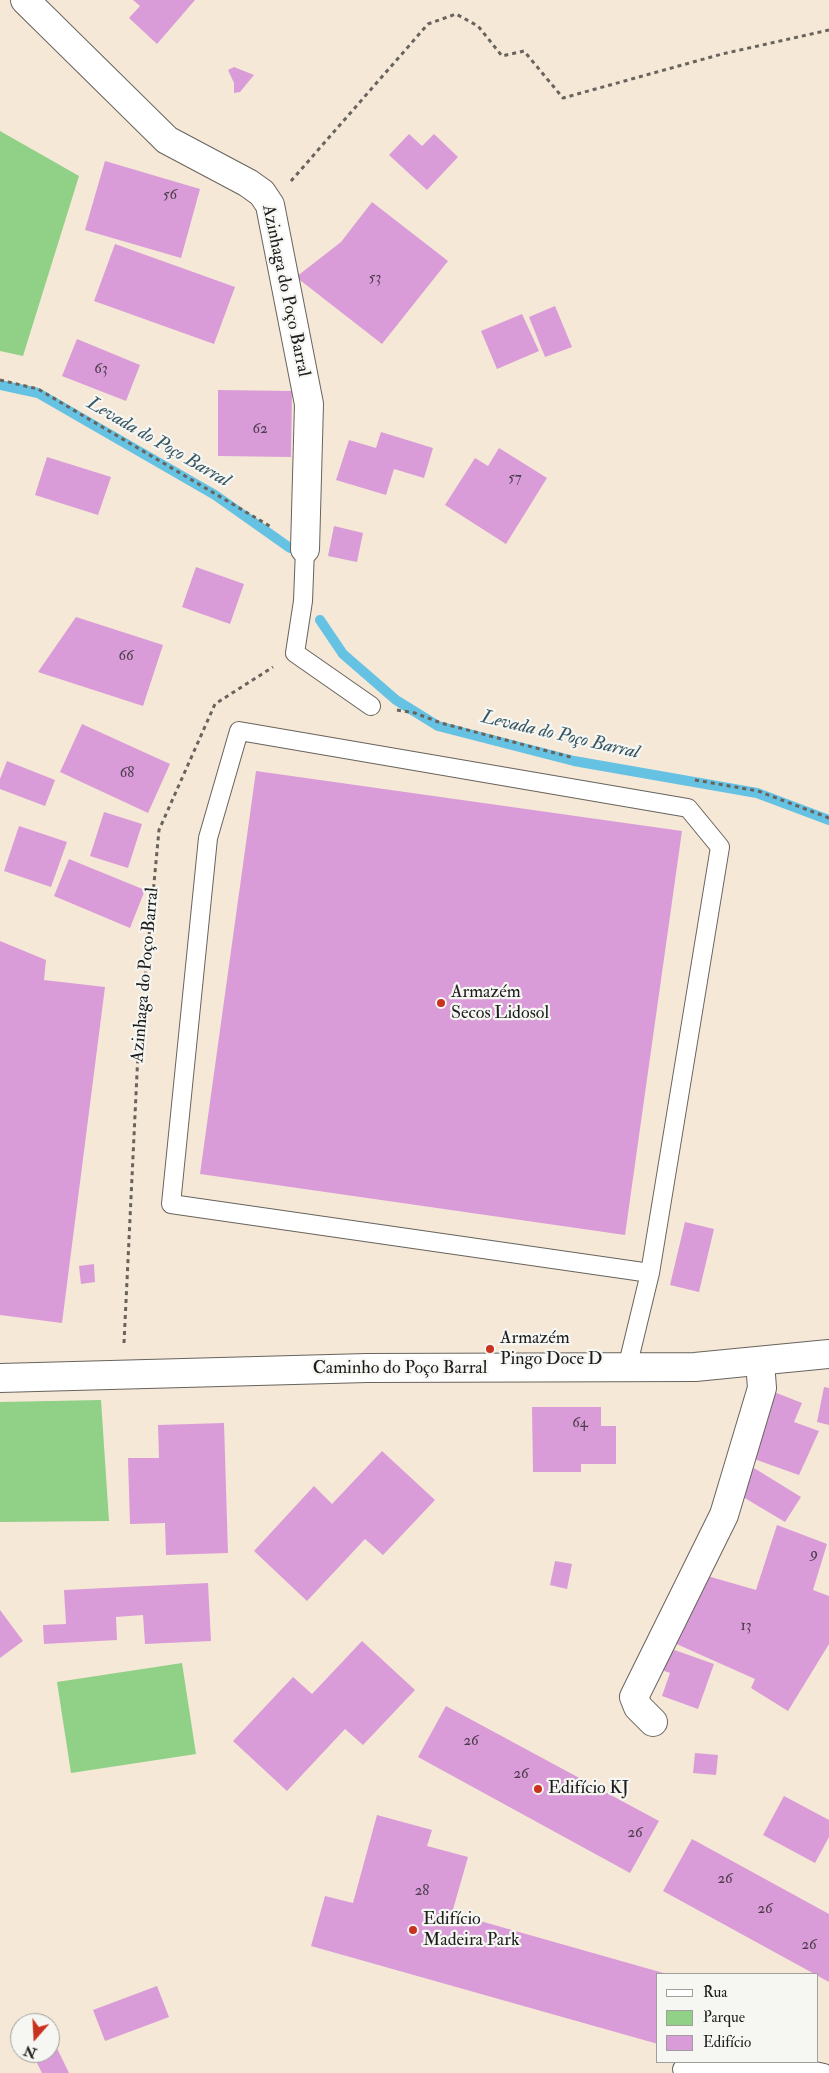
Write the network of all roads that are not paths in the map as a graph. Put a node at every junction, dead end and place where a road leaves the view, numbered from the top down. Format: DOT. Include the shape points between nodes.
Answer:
graph roads {
  1 [pos="25,0"];
  2 [pos="305,549"];
  3 [pos="372,706"];
  4 [pos="650,1273"];
  5 [pos="829,1354"];
  6 [pos="760,1362"];
  7 [pos="628,1368"];
  8 [pos="0,1378"];
  9 [pos="653,1722"];
  10 [pos="682,2069"];
  11 [pos="824,2073"];
  1 -- 2 [label="street, Azinhaga do Poço Barral" via="168,140 248,183 262,192 270,205 309,404"];
  2 -- 3 [label="lane" via="303,601 295,653"];
  4 -- 4 [label="lane" via="720,847 688,808 239,731 208,838 171,1204"];
  4 -- 7 [label="lane"];
  5 -- 6 [label="street, Caminho do Poço Barral"];
  6 -- 7 [label="street, Caminho do Poço Barral"];
  6 -- 9 [label="street" via="762,1388 724,1515 634,1697 638,1707"];
  7 -- 8 [label="street, Caminho do Poço Barral" via="368,1368"];
  10 -- 11 [label="lane" via="792,2066"];
}
